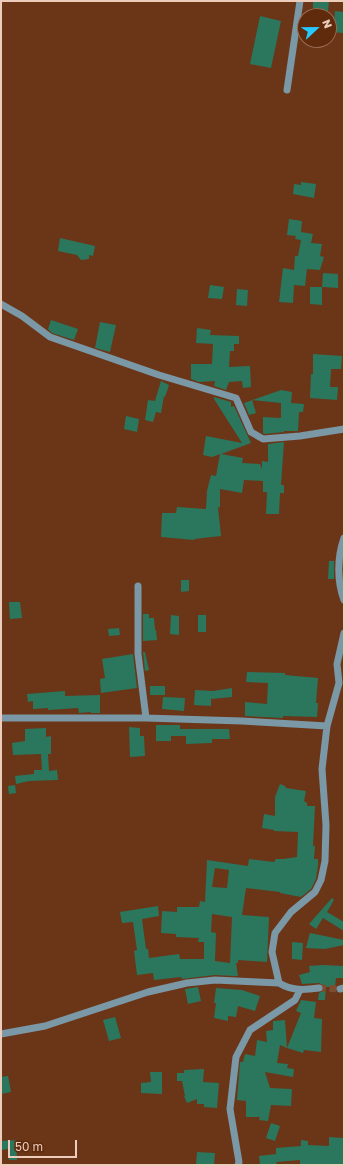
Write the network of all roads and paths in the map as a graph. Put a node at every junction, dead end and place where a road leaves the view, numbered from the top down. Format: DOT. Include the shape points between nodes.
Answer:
graph roads {
  1 [pos="300,1"];
  2 [pos="287,90"];
  3 [pos="1,304"];
  4 [pos="344,429"];
  5 [pos="344,538"];
  6 [pos="138,586"];
  7 [pos="344,600"];
  8 [pos="344,632"];
  9 [pos="1,718"];
  10 [pos="146,718"];
  11 [pos="327,726"];
  12 [pos="279,983"];
  13 [pos="319,988"];
  14 [pos="300,990"];
  15 [pos="1,1034"];
  16 [pos="238,1165"];
  1 -- 2 [label="street"];
  3 -- 4 [label="street" via="50,337 159,375 236,398 251,432 262,439"];
  5 -- 7 [label="street" via="338,578"];
  6 -- 10 [label="street" via="138,654"];
  8 -- 11 [label="street" via="337,664 339,683"];
  9 -- 10 [label="street"];
  10 -- 11 [label="street"];
  11 -- 12 [label="street" via="322,769 326,826 325,861 315,892 291,912 275,933 272,952"];
  12 -- 14 [label="street"];
  12 -- 15 [label="street" via="215,980 187,983 148,992 44,1026"];
  13 -- 14 [label="street"];
  14 -- 16 [label="street" via="295,1000 250,1030 236,1057 230,1109"];
}
